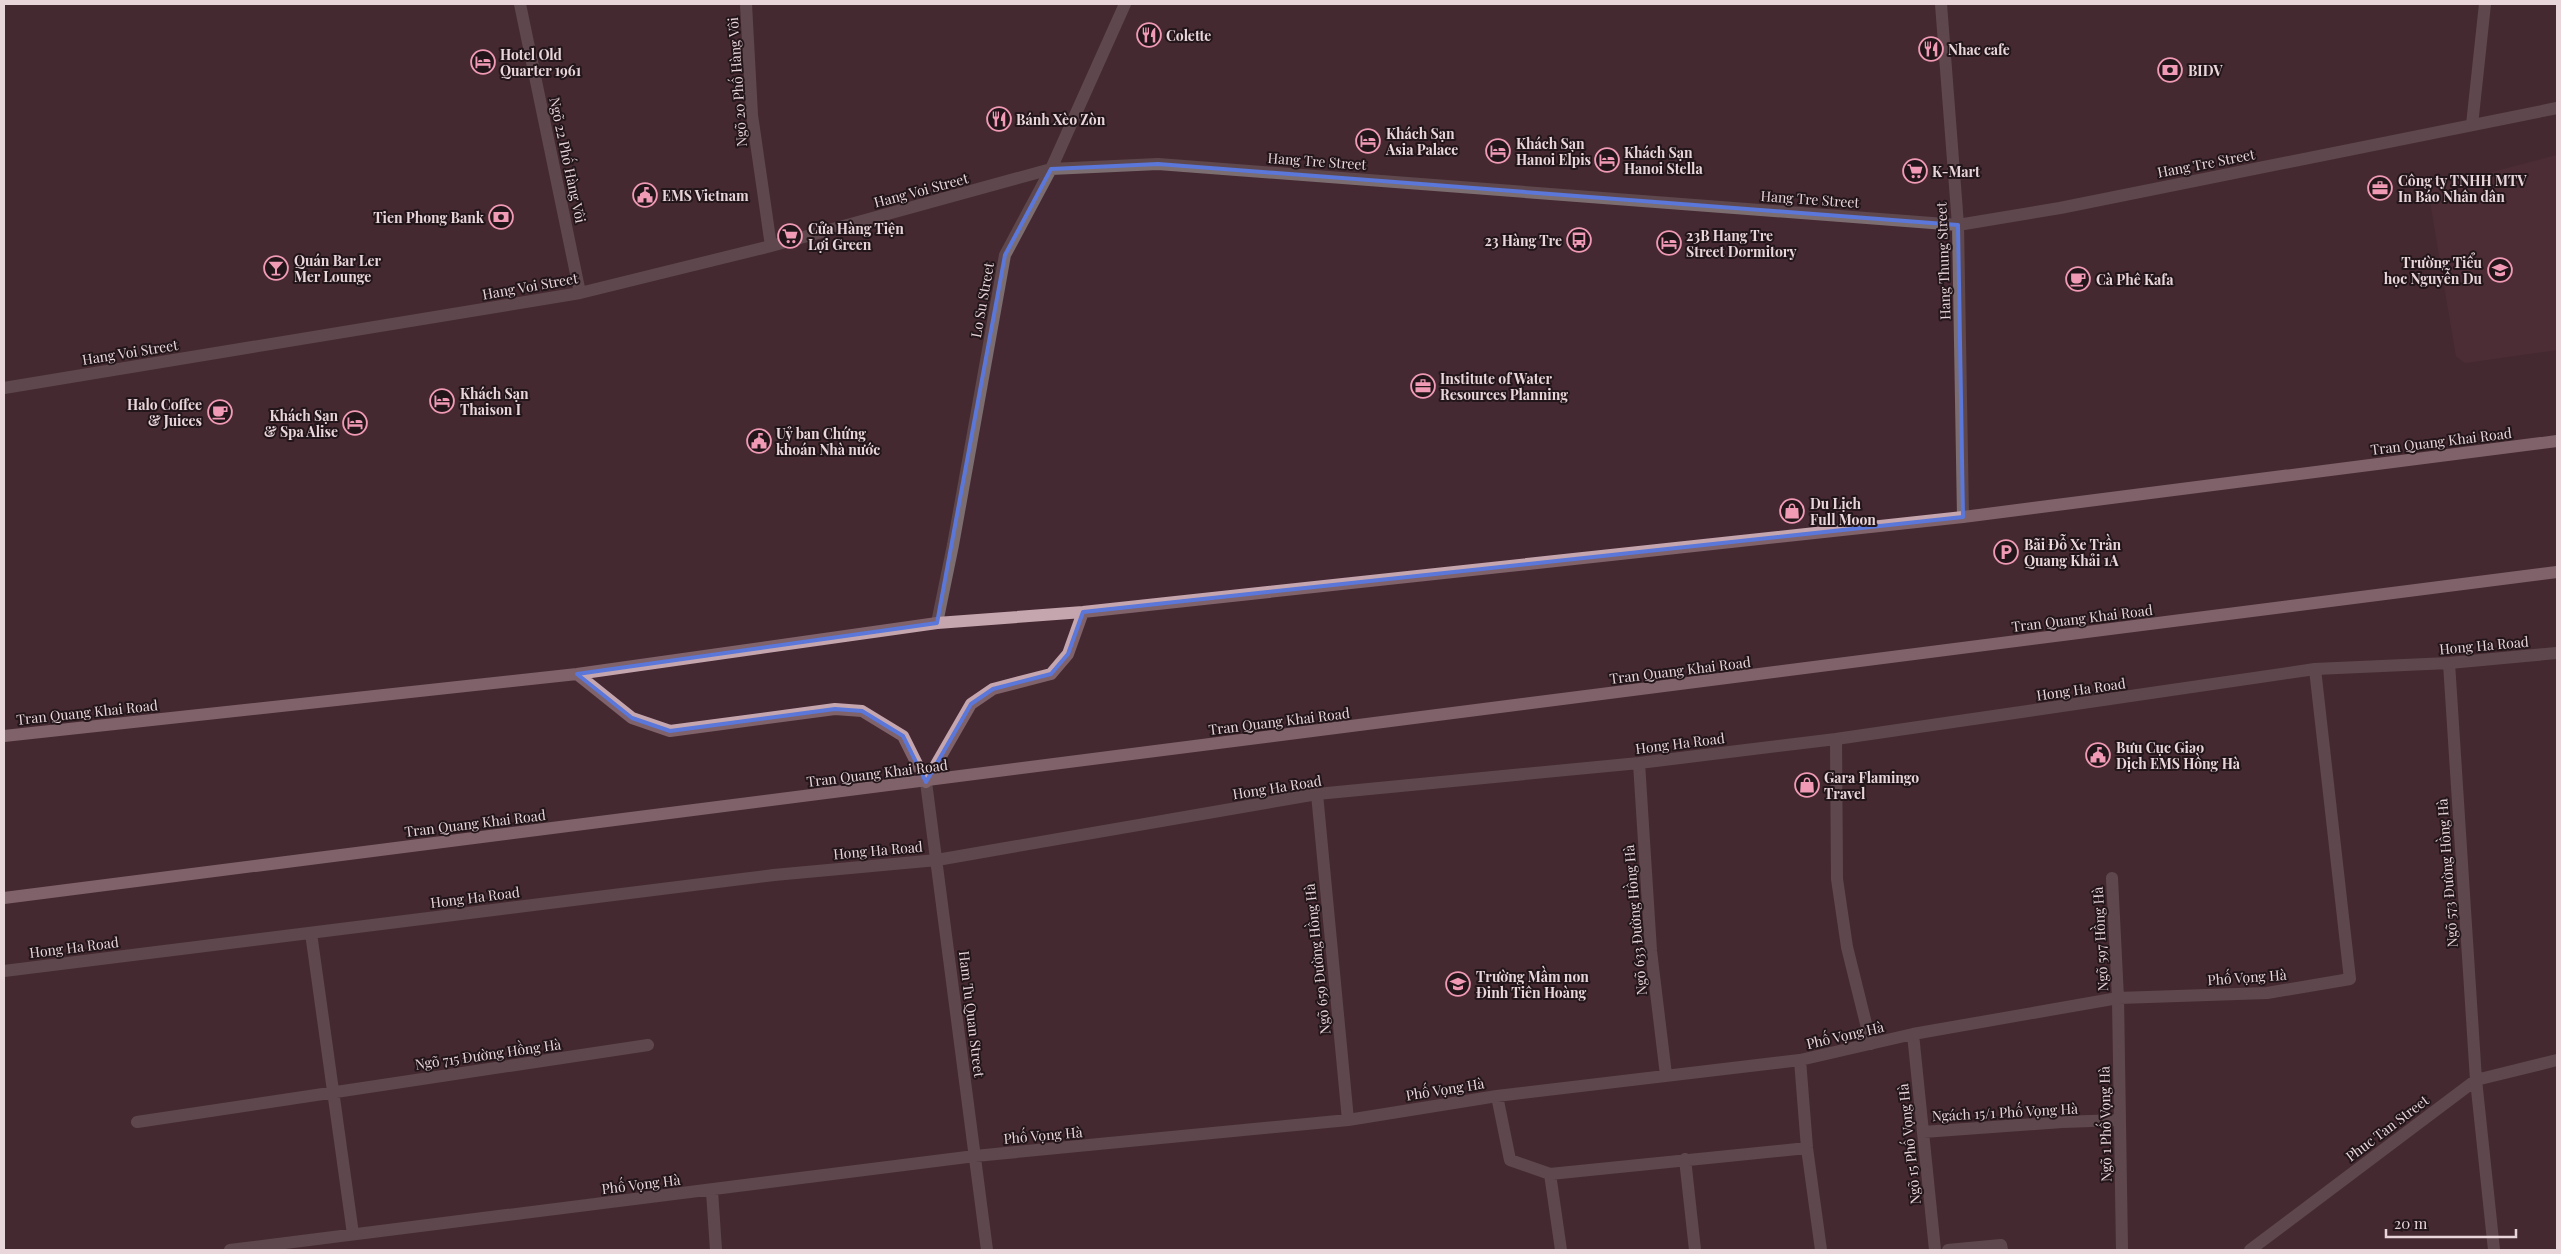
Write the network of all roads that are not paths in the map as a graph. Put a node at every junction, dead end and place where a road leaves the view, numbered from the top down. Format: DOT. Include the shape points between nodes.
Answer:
graph roads {
  1 [pos="520,4"];
  2 [pos="746,4"];
  3 [pos="1125,4"];
  4 [pos="1941,4"];
  5 [pos="2485,4"];
  6 [pos="2557,108"];
  7 [pos="2472,125"];
  8 [pos="1051,169"];
  9 [pos="1958,225"];
  10 [pos="771,246"];
  11 [pos="580,293"];
  12 [pos="4,388"];
  13 [pos="2557,441"];
  14 [pos="1963,517"];
  15 [pos="2557,572"];
  16 [pos="1083,612"];
  17 [pos="936,623"];
  18 [pos="2557,653"];
  19 [pos="2449,664"];
  20 [pos="2315,669"];
  21 [pos="577,674"];
  22 [pos="4,736"];
  23 [pos="1836,739"];
  24 [pos="1639,763"];
  25 [pos="926,782"];
  26 [pos="1316,794"];
  27 [pos="937,860"];
  28 [pos="2112,878"];
  29 [pos="4,898"];
  30 [pos="310,933"];
  31 [pos="4,971"];
  32 [pos="2118,998"];
  33 [pos="1913,1034"];
  34 [pos="1872,1044"];
  35 [pos="648,1045"];
  36 [pos="1800,1060"];
  37 [pos="2557,1060"];
  38 [pos="1666,1075"];
  39 [pos="2476,1080"];
  40 [pos="333,1093"];
  41 [pos="1497,1096"];
  42 [pos="1348,1120"];
  43 [pos="2120,1120"];
  44 [pos="137,1122"];
  45 [pos="1923,1132"];
  46 [pos="1807,1148"];
  47 [pos="975,1156"];
  48 [pos="1686,1159"];
  49 [pos="1550,1174"];
  50 [pos="712,1191"];
  51 [pos="353,1234"];
  52 [pos="230,1250"];
  53 [pos="716,1250"];
  54 [pos="987,1250"];
  55 [pos="1560,1250"];
  56 [pos="1695,1250"];
  57 [pos="1821,1250"];
  58 [pos="1936,1250"];
  59 [pos="1948,1250"];
  60 [pos="2002,1250"];
  61 [pos="2122,1250"];
  62 [pos="2250,1250"];
  63 [pos="2494,1250"];
  1 -- 11 [label="street, Ngõ 22 Phố Hàng Vôi"];
  2 -- 10 [label="street, Ngõ 20 Phố Hàng Vôi" via="752,115"];
  3 -- 8 [label="street, Lo Su Street"];
  4 -- 9 [label="street, Hang Thung Street"];
  5 -- 7 [label="street"];
  6 -- 7 [label="street, Hang Tre Street"];
  7 -- 9 [label="street, Hang Tre Street" via="2060,208"];
  8 -- 9 [label="street, Hang Tre Street" via="1158,164"];
  8 -- 10 [label="street, Hang Voi Street"];
  8 -- 17 [label="street, Lo Su Street" via="1005,254"];
  9 -- 14 [label="street, Hang Thung Street"];
  10 -- 11 [label="street, Hang Voi Street"];
  11 -- 12 [label="street, Hang Voi Street"];
  13 -- 14 [label="main road, Tran Quang Khai Road"];
  14 -- 16 [label="main road, Tran Quang Khai Road"];
  15 -- 25 [label="main road, Tran Quang Khai Road"];
  16 -- 17 [label="main road, Tran Quang Khai Road"];
  16 -- 25 [label="main road" via="1068,654 1051,674 993,689 971,704"];
  17 -- 21 [label="main road, Tran Quang Khai Road"];
  18 -- 19 [label="street, Hong Ha Road"];
  19 -- 20 [label="street, Hong Ha Road"];
  19 -- 39 [label="street, Ngõ 573 Đường Hồng Hà"];
  20 -- 23 [label="street, Hong Ha Road"];
  20 -- 32 [label="street, Phố Vọng Hà" via="2350,980 2267,993"];
  21 -- 22 [label="main road, Tran Quang Khai Road"];
  21 -- 25 [label="main road" via="632,718 670,731 835,709 862,711 903,736"];
  23 -- 24 [label="street, Hong Ha Road"];
  23 -- 34 [label="street" via="1837,879 1847,947"];
  24 -- 26 [label="street, Hong Ha Road"];
  24 -- 38 [label="street, Ngõ 633 Đường Hồng Hà" via="1651,951"];
  25 -- 27 [label="street, Ham Tu Quan Street"];
  25 -- 29 [label="main road, Tran Quang Khai Road"];
  26 -- 27 [label="street, Hong Ha Road"];
  26 -- 42 [label="street, Ngõ 659 Đường Hồng Hà"];
  27 -- 30 [label="street, Hong Ha Road" via="774,875"];
  27 -- 47 [label="street, Ham Tu Quan Street"];
  28 -- 32 [label="street, Ngõ 597 Hồng Hà"];
  30 -- 31 [label="street, Hong Ha Road"];
  30 -- 40 [label="street"];
  32 -- 33 [label="street, Phố Vọng Hà"];
  32 -- 43 [label="street, Ngõ 1 Phố Vọng Hà"];
  33 -- 34 [label="street, Phố Vọng Hà"];
  33 -- 45 [label="street, Ngõ 15 Phố Vọng Hà"];
  34 -- 36 [label="street, Phố Vọng Hà"];
  35 -- 40 [label="street, Ngõ 715 Đường Hồng Hà"];
  36 -- 38 [label="street, Phố Vọng Hà"];
  36 -- 46 [label="street"];
  37 -- 39 [label="street, Phuc Tan Street"];
  38 -- 41 [label="street, Phố Vọng Hà"];
  39 -- 62 [label="street, Phuc Tan Street"];
  39 -- 63 [label="street, Ngõ 573 Đường Hồng Hà"];
  40 -- 44 [label="street, Ngõ 715 Đường Hồng Hà"];
  40 -- 51 [label="street"];
  41 -- 42 [label="street, Phố Vọng Hà"];
  41 -- 49 [label="street" via="1510,1160"];
  42 -- 47 [label="street, Phố Vọng Hà"];
  43 -- 45 [label="street, Ngách 15/1 Phố Vọng Hà"];
  43 -- 61 [label="street, Ngõ 1 Phố Vọng Hà"];
  45 -- 58 [label="street, Ngõ 15 Phố Vọng Hà"];
  46 -- 48 [label="street"];
  46 -- 57 [label="street"];
  47 -- 50 [label="street, Phố Vọng Hà"];
  47 -- 54 [label="street, Ham Tu Quan Street"];
  48 -- 49 [label="street"];
  48 -- 56 [label="street"];
  49 -- 55 [label="street"];
  50 -- 51 [label="street, Phố Vọng Hà"];
  50 -- 53 [label="street"];
  51 -- 52 [label="street, Phố Vọng Hà"];
  59 -- 60 [label="street" via="2000,1245"];
}
